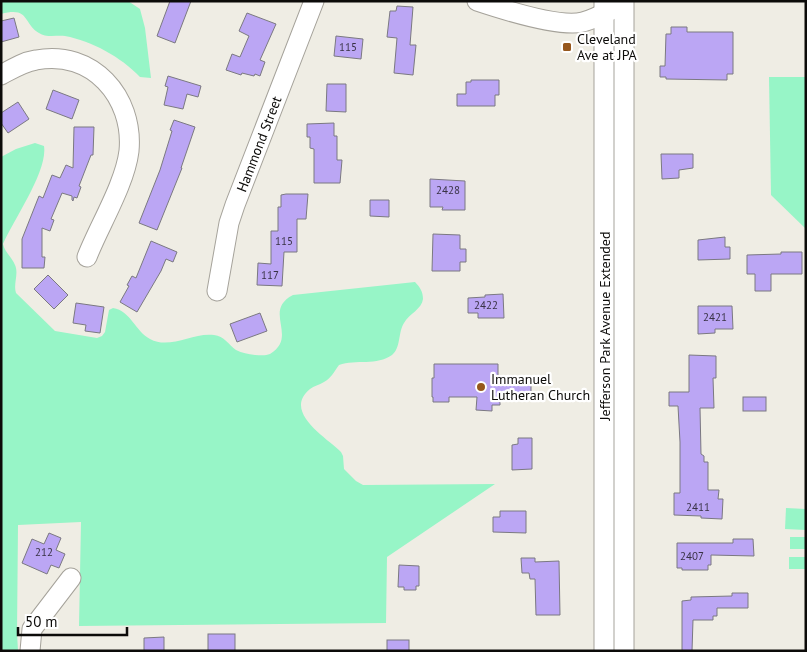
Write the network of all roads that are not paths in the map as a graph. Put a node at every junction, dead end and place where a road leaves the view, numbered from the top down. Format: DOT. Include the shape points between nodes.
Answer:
graph roads {
  1 [pos="314,1"];
  2 [pos="477,1"];
  3 [pos="626,2"];
  4 [pos="604,7"];
  5 [pos="1,75"];
  6 [pos="86,257"];
  7 [pos="217,292"];
  8 [pos="605,418"];
  9 [pos="625,418"];
  10 [pos="71,578"];
  11 [pos="30,651"];
  12 [pos="604,651"];
  13 [pos="624,651"];
  1 -- 7 [label="street, Hammond Street" via="235,205"];
  2 -- 4 [label="street" via="536,18 567,22 582,22"];
  3 -- 4 [label="street"];
  3 -- 9 [label="street, Jefferson Park Avenue Extended"];
  4 -- 8 [label="street, Jefferson Park Avenue Extended"];
  5 -- 6 [label="street" via="20,64 52,58 84,66 98,74 118,96 125,113 129,151 121,180"];
  8 -- 9 [label="street"];
  8 -- 12 [label="street, Jefferson Park Avenue Extended"];
  9 -- 13 [label="street, Jefferson Park Avenue Extended"];
  10 -- 11 [label="street" via="32,629"];
}
